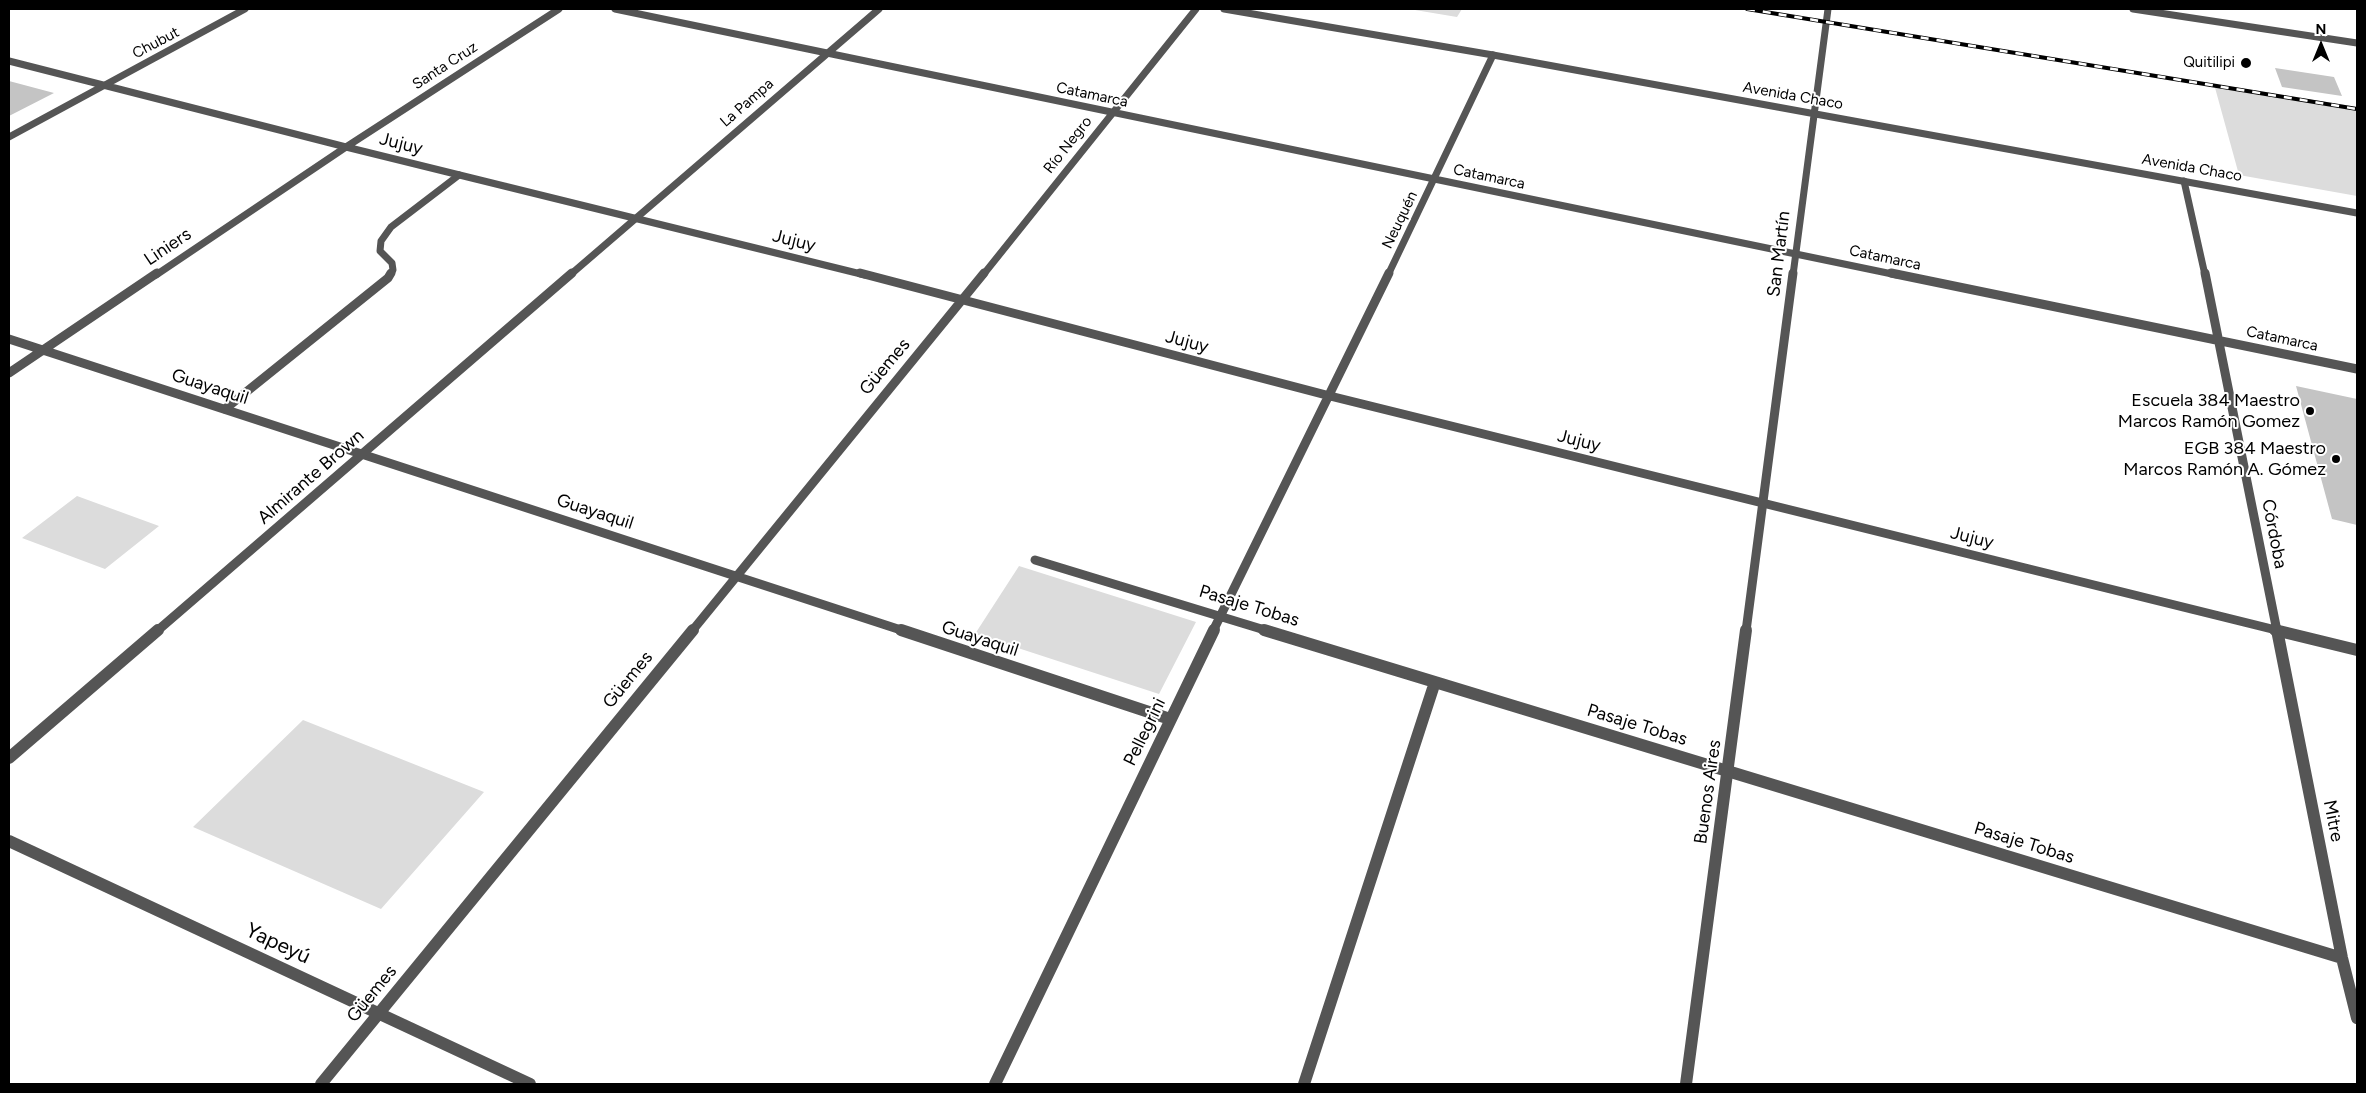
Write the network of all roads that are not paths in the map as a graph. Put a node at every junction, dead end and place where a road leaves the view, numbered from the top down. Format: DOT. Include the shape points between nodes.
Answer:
graph roads {
  1 [pos="245,9"];
  2 [pos="559,9"];
  3 [pos="615,9"];
  4 [pos="879,9"];
  5 [pos="1196,9"];
  6 [pos="1224,9"];
  7 [pos="1828,9"];
  8 [pos="2133,9"];
  9 [pos="2144,10"];
  10 [pos="2357,43"];
  11 [pos="826,53"];
  12 [pos="1493,56"];
  13 [pos="9,61"];
  14 [pos="104,85"];
  15 [pos="1110,113"];
  16 [pos="1813,113"];
  17 [pos="9,137"];
  18 [pos="346,147"];
  19 [pos="459,175"];
  20 [pos="1435,180"];
  21 [pos="2184,181"];
  22 [pos="2357,213"];
  23 [pos="633,219"];
  24 [pos="1796,254"];
  25 [pos="964,299"];
  26 [pos="9,339"];
  27 [pos="2220,340"];
  28 [pos="43,350"];
  29 [pos="2357,370"];
  30 [pos="9,373"];
  31 [pos="1330,396"];
  32 [pos="225,409"];
  33 [pos="364,454"];
  34 [pos="1763,504"];
  35 [pos="1035,560"];
  36 [pos="736,575"];
  37 [pos="1220,616"];
  38 [pos="2276,630"];
  39 [pos="2357,650"];
  40 [pos="1435,682"];
  41 [pos="1170,719"];
  42 [pos="9,758"];
  43 [pos="1728,771"];
  44 [pos="9,841"];
  45 [pos="2342,958"];
  46 [pos="379,1014"];
  47 [pos="2357,1018"];
  48 [pos="321,1084"];
  49 [pos="530,1084"];
  50 [pos="995,1084"];
  51 [pos="1304,1084"];
  52 [pos="1686,1084"];
  1 -- 14 [label="street, Chubut"];
  2 -- 18 [label="street, Santa Cruz"];
  3 -- 11 [label="street, Catamarca"];
  4 -- 11 [label="street, La Pampa"];
  5 -- 15 [label="street, Río Negro"];
  6 -- 12 [label="street, Avenida Chaco"];
  7 -- 16 [label="street, San Martín"];
  8 -- 9 [label="street"];
  9 -- 10 [label="street"];
  11 -- 15 [label="street, Catamarca"];
  11 -- 23 [label="street, La Pampa"];
  12 -- 16 [label="street, Avenida Chaco"];
  12 -- 20 [label="street, Neuquén"];
  13 -- 14 [label="street, Jujuy"];
  14 -- 17 [label="street, Chubut"];
  14 -- 18 [label="street, Jujuy"];
  15 -- 20 [label="street, Catamarca"];
  15 -- 25 [label="street, Río Negro"];
  16 -- 21 [label="street, Avenida Chaco"];
  16 -- 24 [label="street, San Martín"];
  18 -- 19 [label="street, Jujuy"];
  18 -- 28 [label="street, Liniers"];
  19 -- 23 [label="street, Jujuy"];
  19 -- 32 [label="street" via="391,227 381,241 380,251 392,264 393,270 388,278"];
  20 -- 24 [label="street, Catamarca"];
  20 -- 31 [label="street, Neuquén"];
  21 -- 22 [label="street, Avenida Chaco"];
  21 -- 27 [label="street, Córdoba"];
  23 -- 25 [label="street, Jujuy"];
  23 -- 33 [label="street, Almirante Brown"];
  24 -- 27 [label="street, Catamarca"];
  24 -- 34 [label="street, San Martín"];
  25 -- 31 [label="street, Jujuy"];
  25 -- 36 [label="street, Güemes"];
  26 -- 28 [label="street, Guayaquil"];
  27 -- 29 [label="street, Catamarca"];
  27 -- 38 [label="street, Córdoba"];
  28 -- 30 [label="street, Liniers"];
  28 -- 32 [label="street, Guayaquil"];
  31 -- 34 [label="street, Jujuy"];
  31 -- 37 [label="street, Pellegrini"];
  32 -- 33 [label="street, Guayaquil"];
  33 -- 36 [label="street, Guayaquil"];
  33 -- 42 [label="street, Almirante Brown"];
  34 -- 38 [label="street, Jujuy"];
  34 -- 43 [label="street, Buenos Aires"];
  35 -- 37 [label="street, Pasaje Tobas"];
  36 -- 41 [label="street, Guayaquil"];
  36 -- 46 [label="street, Güemes"];
  37 -- 40 [label="street, Pasaje Tobas"];
  37 -- 41 [label="street, Pellegrini"];
  38 -- 39 [label="street, Jujuy"];
  38 -- 45 [label="street, Mitre"];
  40 -- 43 [label="street, Pasaje Tobas"];
  40 -- 51 [label="street"];
  41 -- 50 [label="street, Pellegrini"];
  43 -- 45 [label="street, Pasaje Tobas"];
  43 -- 52 [label="street, Buenos Aires"];
  44 -- 46 [label="street, Yapeyú"];
  45 -- 47 [label="street, Mitre"];
  46 -- 48 [label="street, Güemes"];
  46 -- 49 [label="street, Yapeyú"];
}
